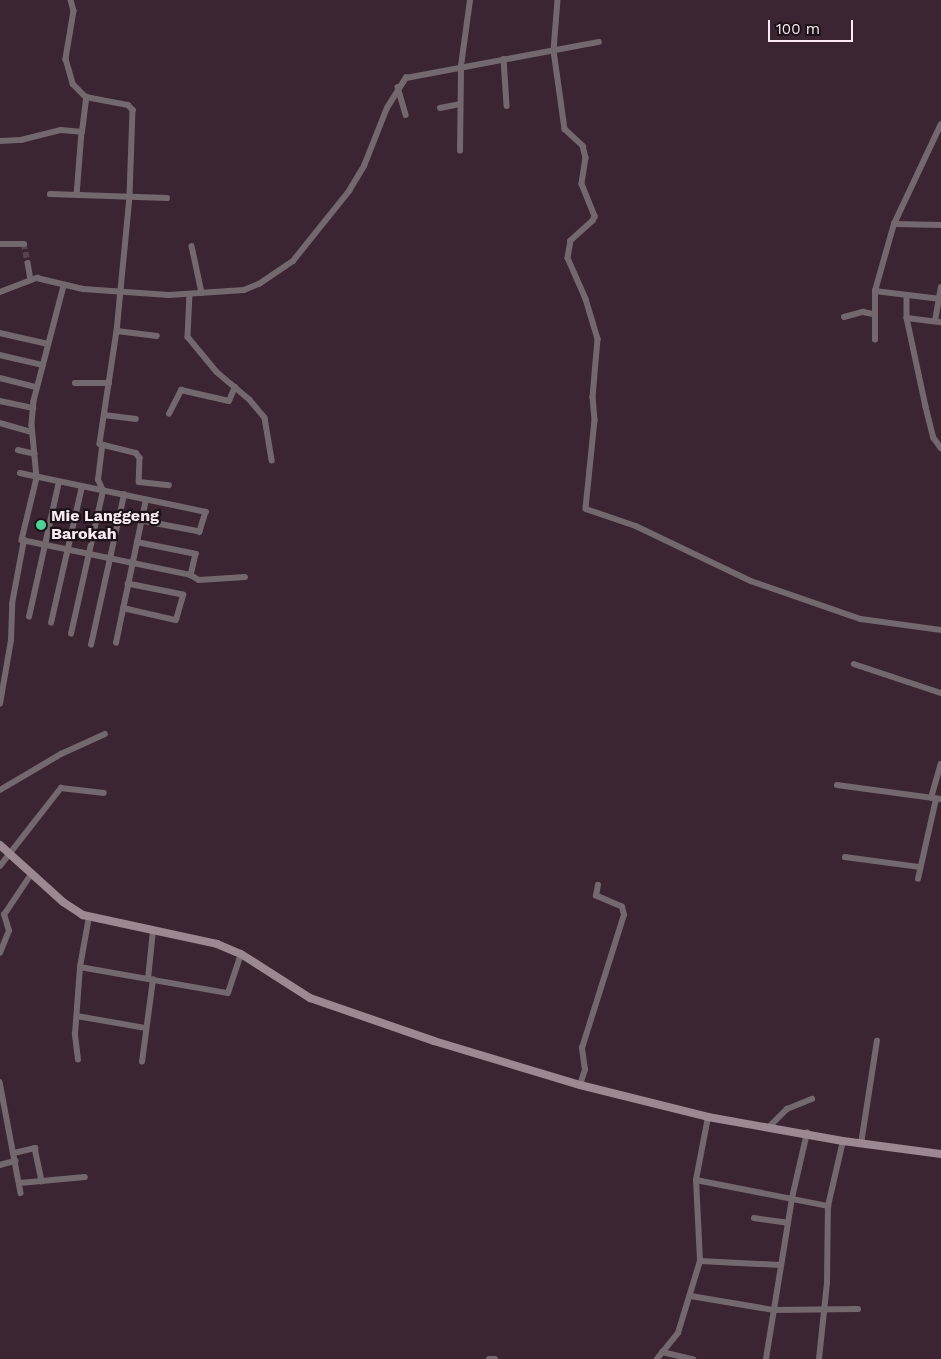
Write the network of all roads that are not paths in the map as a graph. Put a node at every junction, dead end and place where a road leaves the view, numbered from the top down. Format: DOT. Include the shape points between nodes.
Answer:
graph roads {
  1 [pos="71,0"];
  2 [pos="470,0"];
  3 [pos="558,0"];
  4 [pos="599,42"];
  5 [pos="554,51"];
  6 [pos="504,59"];
  7 [pos="460,66"];
  8 [pos="398,87"];
  9 [pos="86,97"];
  10 [pos="460,104"];
  11 [pos="507,106"];
  12 [pos="440,108"];
  13 [pos="406,115"];
  14 [pos="941,124"];
  15 [pos="82,132"];
  16 [pos="0,141"];
  17 [pos="460,152"];
  18 [pos="50,194"];
  19 [pos="76,195"];
  20 [pos="130,197"];
  21 [pos="167,198"];
  22 [pos="894,224"];
  23 [pos="941,225"];
  24 [pos="0,244"];
  25 [pos="24,244"];
  26 [pos="192,246"];
  27 [pos="28,263"];
  28 [pos="31,280"];
  29 [pos="64,286"];
  30 [pos="941,288"];
  31 [pos="0,292"];
  32 [pos="875,292"];
  33 [pos="120,293"];
  34 [pos="202,293"];
  35 [pos="190,294"];
  36 [pos="906,296"];
  37 [pos="940,298"];
  38 [pos="873,314"];
  39 [pos="844,317"];
  40 [pos="907,318"];
  41 [pos="938,321"];
  42 [pos="117,331"];
  43 [pos="0,333"];
  44 [pos="157,336"];
  45 [pos="875,340"];
  46 [pos="48,344"];
  47 [pos="0,356"];
  48 [pos="43,365"];
  49 [pos="0,378"];
  50 [pos="75,382"];
  51 [pos="109,383"];
  52 [pos="37,387"];
  53 [pos="235,387"];
  54 [pos="0,401"];
  55 [pos="32,408"];
  56 [pos="168,414"];
  57 [pos="104,415"];
  58 [pos="136,419"];
  59 [pos="0,423"];
  60 [pos="32,432"];
  61 [pos="102,447"];
  62 [pos="941,448"];
  63 [pos="18,450"];
  64 [pos="35,454"];
  65 [pos="272,460"];
  66 [pos="20,473"];
  67 [pos="37,478"];
  68 [pos="59,482"];
  69 [pos="169,485"];
  70 [pos="82,487"];
  71 [pos="103,491"];
  72 [pos="124,495"];
  73 [pos="146,500"];
  74 [pos="142,521"];
  75 [pos="24,540"];
  76 [pos="137,542"];
  77 [pos="44,544"];
  78 [pos="66,549"];
  79 [pos="88,554"];
  80 [pos="110,558"];
  81 [pos="132,563"];
  82 [pos="191,575"];
  83 [pos="245,578"];
  84 [pos="128,584"];
  85 [pos="123,608"];
  86 [pos="29,617"];
  87 [pos="50,624"];
  88 [pos="941,630"];
  89 [pos="71,634"];
  90 [pos="116,644"];
  91 [pos="91,645"];
  92 [pos="854,664"];
  93 [pos="941,693"];
  94 [pos="0,704"];
  95 [pos="105,734"];
  96 [pos="941,764"];
  97 [pos="837,785"];
  98 [pos="0,790"];
  99 [pos="104,793"];
  100 [pos="936,799"];
  101 [pos="0,845"];
  102 [pos="10,852"];
  103 [pos="845,857"];
  104 [pos="0,866"];
  105 [pos="920,867"];
  106 [pos="32,873"];
  107 [pos="918,879"];
  108 [pos="598,884"];
  109 [pos="89,917"];
  110 [pos="153,931"];
  111 [pos="0,953"];
  112 [pos="241,954"];
  113 [pos="80,967"];
  114 [pos="150,980"];
  115 [pos="77,1016"];
  116 [pos="146,1028"];
  117 [pos="877,1041"];
  118 [pos="78,1060"];
  119 [pos="142,1062"];
  120 [pos="0,1082"];
  121 [pos="580,1085"];
  122 [pos="812,1099"];
  123 [pos="2,1107"];
  124 [pos="708,1116"];
  125 [pos="770,1126"];
  126 [pos="807,1133"];
  127 [pos="843,1141"];
  128 [pos="861,1144"];
  129 [pos="14,1153"];
  130 [pos="941,1154"];
  131 [pos="15,1162"];
  132 [pos="0,1165"];
  133 [pos="85,1177"];
  134 [pos="696,1180"];
  135 [pos="42,1181"];
  136 [pos="20,1184"];
  137 [pos="21,1193"];
  138 [pos="792,1198"];
  139 [pos="828,1206"];
  140 [pos="754,1218"];
  141 [pos="788,1224"];
  142 [pos="700,1260"];
  143 [pos="781,1265"];
  144 [pos="691,1296"];
  145 [pos="825,1309"];
  146 [pos="858,1309"];
  147 [pos="774,1310"];
  148 [pos="662,1352"];
  149 [pos="489,1359"];
  150 [pos="495,1359"];
  151 [pos="657,1359"];
  152 [pos="693,1359"];
  153 [pos="766,1359"];
  154 [pos="820,1359"];
  1 -- 9 [label="street" via="74,11 66,59 73,84"];
  2 -- 7 [label="street"];
  3 -- 5 [label="street"];
  4 -- 5 [label="street"];
  5 -- 6 [label="street"];
  5 -- 88 [label="street" via="565,130 582,146 586,158 582,184 595,216 571,241 568,258 598,338 593,396 595,420 586,509 636,526 751,581 861,620"];
  6 -- 7 [label="street"];
  6 -- 11 [label="street"];
  7 -- 8 [label="street" via="410,75"];
  7 -- 10 [label="street"];
  8 -- 13 [label="street"];
  8 -- 34 [label="street" via="358,180 293,261 271,278 244,290"];
  9 -- 15 [label="street"];
  9 -- 20 [label="street" via="132,108 134,155"];
  10 -- 12 [label="street"];
  10 -- 17 [label="street"];
  14 -- 22 [label="street"];
  15 -- 16 [label="street" via="61,130 23,140"];
  15 -- 19 [label="street"];
  18 -- 19 [label="street"];
  19 -- 20 [label="street"];
  20 -- 21 [label="street"];
  20 -- 33 [label="street"];
  22 -- 23 [label="street"];
  22 -- 32 [label="street"];
  24 -- 25 [label="street"];
  26 -- 34 [label="street"];
  27 -- 28 [label="street"];
  28 -- 29 [label="street" via="43,278"];
  28 -- 31 [label="street"];
  29 -- 33 [label="street"];
  29 -- 46 [label="street"];
  30 -- 37 [label="street"];
  32 -- 36 [label="street"];
  32 -- 38 [label="street"];
  33 -- 35 [label="street"];
  33 -- 42 [label="street"];
  34 -- 35 [label="street"];
  35 -- 53 [label="street" via="188,337 217,372"];
  36 -- 37 [label="street"];
  36 -- 40 [label="street"];
  37 -- 41 [label="street"];
  38 -- 39 [label="street" via="863,312"];
  38 -- 45 [label="street"];
  40 -- 41 [label="street"];
  40 -- 62 [label="street" via="934,438"];
  42 -- 44 [label="street"];
  42 -- 51 [label="street"];
  43 -- 46 [label="street"];
  46 -- 48 [label="street"];
  47 -- 48 [label="street"];
  48 -- 52 [label="street"];
  49 -- 52 [label="street"];
  50 -- 51 [label="street"];
  51 -- 57 [label="street"];
  52 -- 55 [label="street"];
  53 -- 56 [label="street" via="229,401 182,390"];
  53 -- 65 [label="street" via="265,418"];
  54 -- 55 [label="street"];
  55 -- 60 [label="street"];
  57 -- 58 [label="street"];
  57 -- 61 [label="street"];
  59 -- 60 [label="street"];
  60 -- 64 [label="street"];
  61 -- 69 [label="street" via="136,453 140,458 139,482"];
  61 -- 71 [label="street" via="98,480"];
  63 -- 64 [label="street"];
  64 -- 67 [label="street"];
  66 -- 67 [label="street"];
  67 -- 68 [label="street"];
  67 -- 75 [label="street"];
  68 -- 70 [label="street"];
  68 -- 77 [label="street"];
  70 -- 71 [label="street"];
  70 -- 78 [label="street"];
  71 -- 72 [label="street"];
  71 -- 79 [label="street"];
  72 -- 73 [label="street"];
  72 -- 80 [label="street"];
  73 -- 74 [label="street"];
  73 -- 74 [label="street" via="206,512 200,532"];
  74 -- 76 [label="street"];
  75 -- 77 [label="street"];
  75 -- 94 [label="street" via="12,604 11,640"];
  76 -- 81 [label="street"];
  76 -- 82 [label="street" via="196,554"];
  77 -- 78 [label="street"];
  77 -- 86 [label="street"];
  78 -- 79 [label="street"];
  78 -- 87 [label="street"];
  79 -- 80 [label="street"];
  79 -- 89 [label="street"];
  80 -- 81 [label="street"];
  80 -- 91 [label="street"];
  81 -- 82 [label="street"];
  81 -- 84 [label="street"];
  82 -- 83 [label="street" via="199,580"];
  84 -- 85 [label="street"];
  84 -- 85 [label="street" via="184,595 176,620"];
  85 -- 90 [label="street"];
  92 -- 93 [label="street"];
  95 -- 98 [label="street" via="61,754"];
  96 -- 100 [label="street"];
  97 -- 100 [label="street"];
  99 -- 102 [label="street" via="62,788"];
  100 -- 105 [label="street"];
  101 -- 102 [label="main road"];
  102 -- 104 [label="street"];
  102 -- 106 [label="main road"];
  103 -- 105 [label="street"];
  105 -- 107 [label="street"];
  106 -- 109 [label="main road" via="63,902"];
  106 -- 111 [label="street" via="4,915 9,931"];
  108 -- 121 [label="street" via="596,896 622,907 624,915 582,1048 585,1070"];
  109 -- 110 [label="main road"];
  109 -- 113 [label="street"];
  110 -- 112 [label="main road" via="200,940"];
  110 -- 114 [label="street"];
  112 -- 114 [label="street" via="228,993"];
  112 -- 121 [label="main road" via="277,980 315,1000 442,1044"];
  113 -- 114 [label="street"];
  113 -- 115 [label="street"];
  114 -- 116 [label="street"];
  115 -- 116 [label="street"];
  115 -- 118 [label="street"];
  116 -- 119 [label="street"];
  117 -- 128 [label="street"];
  120 -- 123 [label="street"];
  121 -- 124 [label="main road"];
  122 -- 125 [label="street" via="787,1110"];
  123 -- 129 [label="street"];
  124 -- 125 [label="main road"];
  124 -- 134 [label="street"];
  125 -- 126 [label="main road"];
  126 -- 127 [label="main road"];
  126 -- 138 [label="street"];
  127 -- 128 [label="main road"];
  127 -- 139 [label="street"];
  128 -- 130 [label="main road"];
  129 -- 131 [label="street"];
  129 -- 135 [label="street" via="35,1148"];
  131 -- 132 [label="street"];
  131 -- 136 [label="street"];
  133 -- 135 [label="street"];
  134 -- 138 [label="street"];
  134 -- 142 [label="street"];
  135 -- 136 [label="street"];
  136 -- 137 [label="street"];
  138 -- 139 [label="street"];
  138 -- 141 [label="street"];
  139 -- 145 [label="street"];
  140 -- 141 [label="street"];
  141 -- 143 [label="street"];
  142 -- 143 [label="street"];
  142 -- 144 [label="street"];
  143 -- 147 [label="street"];
  144 -- 147 [label="street"];
  144 -- 148 [label="street" via="677,1336"];
  145 -- 146 [label="street"];
  145 -- 147 [label="street"];
  145 -- 154 [label="street"];
  147 -- 153 [label="street"];
  148 -- 151 [label="street"];
  148 -- 152 [label="street"];
  149 -- 150 [label="street"];
}
